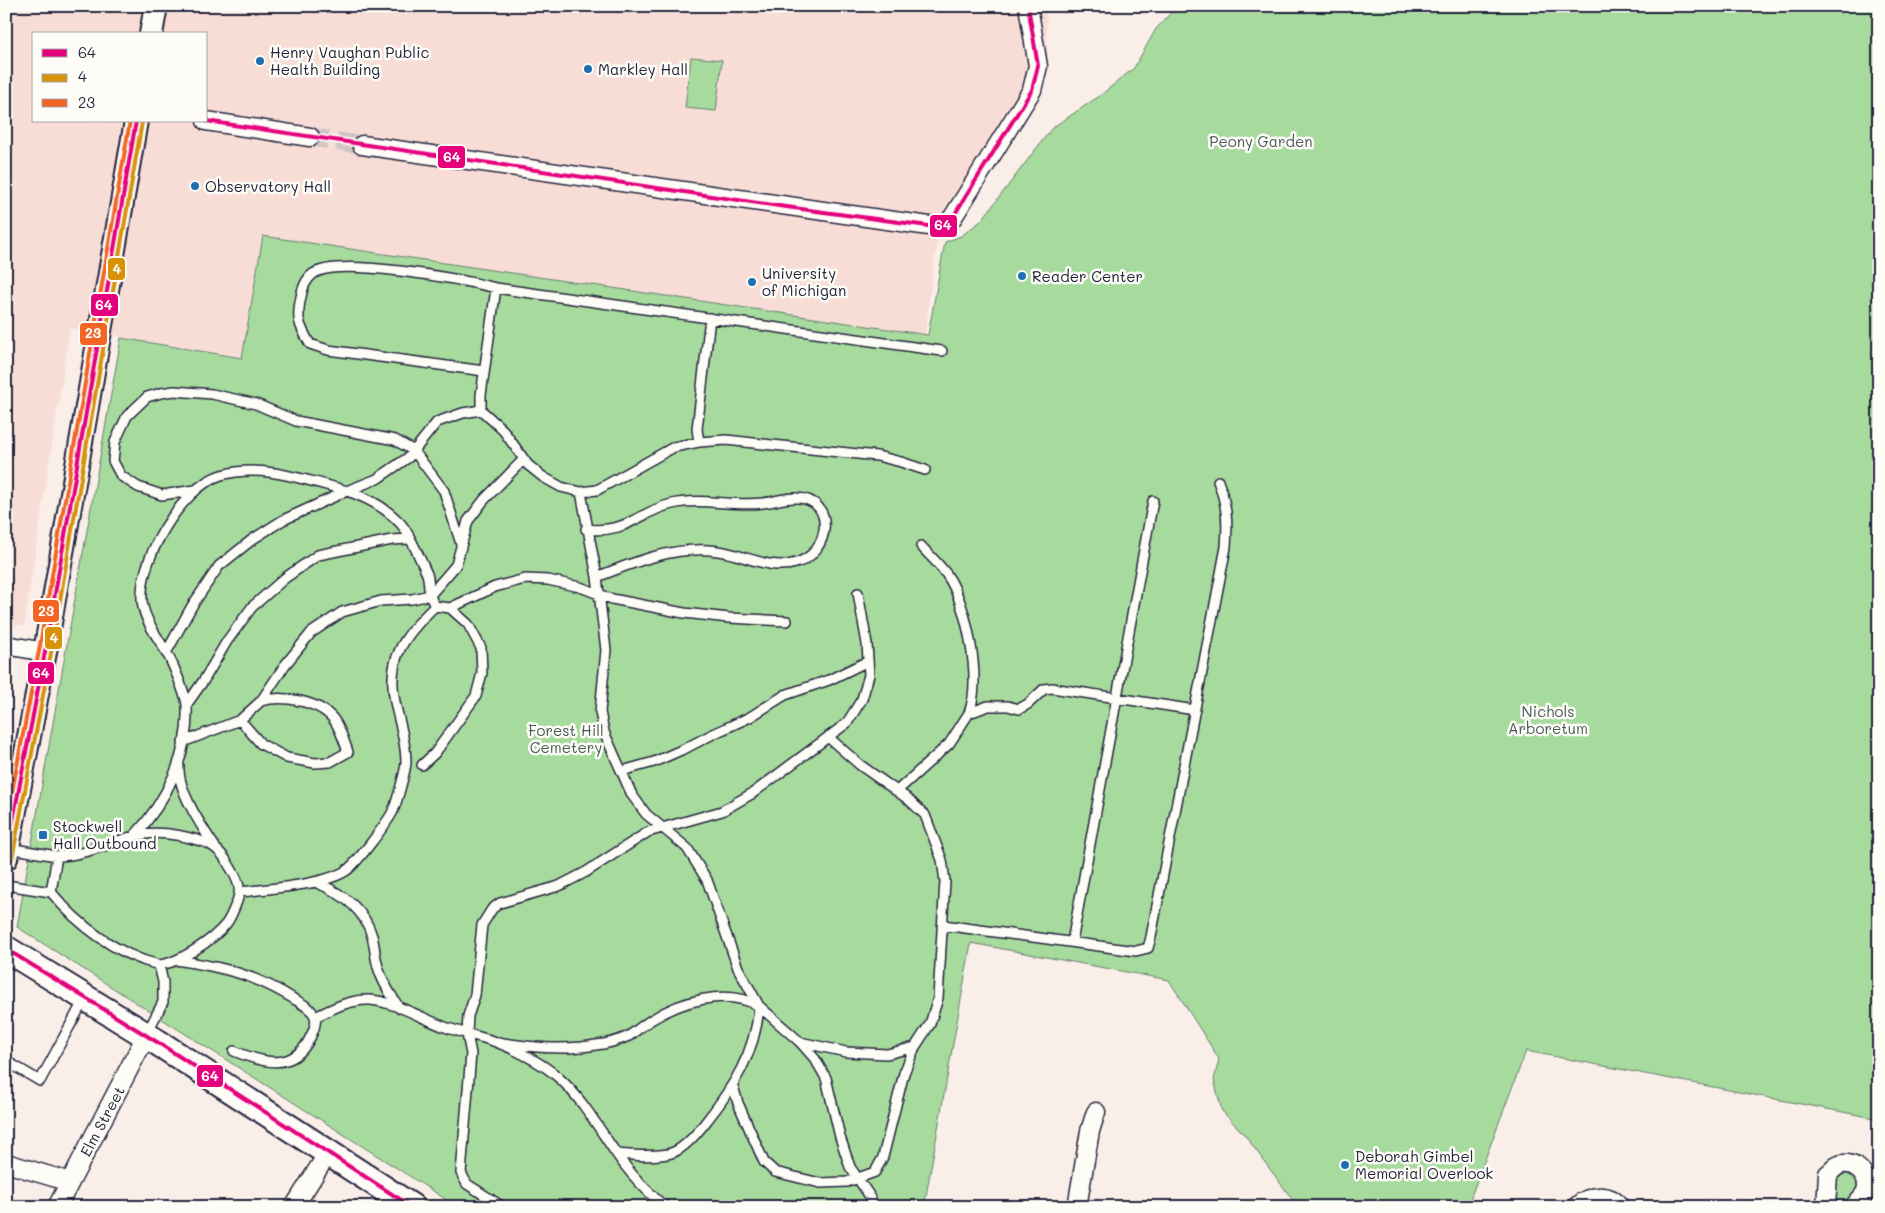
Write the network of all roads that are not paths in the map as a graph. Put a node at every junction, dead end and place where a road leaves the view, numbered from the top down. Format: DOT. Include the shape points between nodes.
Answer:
graph roads {
  1 [pos="156,6"];
  2 [pos="1028,6"];
  3 [pos="151,32"];
  4 [pos="208,121"];
  5 [pos="136,122"];
  6 [pos="310,138"];
  7 [pos="362,145"];
  8 [pos="496,288"];
  9 [pos="710,318"];
  10 [pos="942,351"];
  11 [pos="484,371"];
  12 [pos="481,410"];
  13 [pos="699,442"];
  14 [pos="414,451"];
  15 [pos="524,458"];
  16 [pos="924,470"];
  17 [pos="1218,482"];
  18 [pos="195,490"];
  19 [pos="349,490"];
  20 [pos="580,492"];
  21 [pos="1153,501"];
  22 [pos="586,529"];
  23 [pos="409,539"];
  24 [pos="461,544"];
  25 [pos="921,546"];
  26 [pos="597,577"];
  27 [pos="858,593"];
  28 [pos="599,594"];
  29 [pos="430,595"];
  30 [pos="435,606"];
  31 [pos="450,608"];
  32 [pos="787,621"];
  33 [pos="6,644"];
  34 [pos="45,652"];
  35 [pos="166,653"];
  36 [pos="868,661"];
  37 [pos="1116,698"];
  38 [pos="261,701"];
  39 [pos="187,704"];
  40 [pos="1194,710"];
  41 [pos="969,713"];
  42 [pos="240,720"];
  43 [pos="828,737"];
  44 [pos="183,742"];
  45 [pos="179,760"];
  46 [pos="422,765"];
  47 [pos="622,771"];
  48 [pos="897,790"];
  49 [pos="664,828"];
  50 [pos="134,836"];
  51 [pos="216,849"];
  52 [pos="7,853"];
  53 [pos="57,856"];
  54 [pos="315,882"];
  55 [pos="6,885"];
  56 [pos="52,892"];
  57 [pos="240,892"];
  58 [pos="943,925"];
  59 [pos="1072,942"];
  60 [pos="6,949"];
  61 [pos="176,960"];
  62 [pos="159,966"];
  63 [pos="85,998"];
  64 [pos="759,1006"];
  65 [pos="399,1008"];
  66 [pos="315,1017"];
  67 [pos="467,1034"];
  68 [pos="146,1036"];
  69 [pos="497,1042"];
  70 [pos="800,1042"];
  71 [pos="915,1047"];
  72 [pos="234,1051"];
  73 [pos="6,1061"];
  74 [pos="733,1086"];
  75 [pos="1096,1112"];
  76 [pos="328,1153"];
  77 [pos="617,1154"];
  78 [pos="6,1163"];
  79 [pos="858,1178"];
  80 [pos="70,1182"];
  81 [pos="57,1207"];
  82 [pos="294,1207"];
  83 [pos="412,1207"];
  84 [pos="502,1207"];
  85 [pos="665,1207"];
  86 [pos="871,1207"];
  87 [pos="1076,1207"];
  88 [pos="1576,1207"];
  89 [pos="1620,1207"];
  90 [pos="1826,1207"];
  91 [pos="1854,1207"];
  1 -- 3 [label="street"];
  2 -- 7 [label="street" via="1038,66 1032,90 946,225 936,227"];
  4 -- 6 [label="street"];
  5 -- 34 [label="street"];
  8 -- 9 [label="lane"];
  8 -- 11 [label="lane"];
  8 -- 11 [label="lane" via="385,270 331,269 313,274 302,288 297,315 310,344 328,350"];
  9 -- 10 [label="lane"];
  9 -- 13 [label="lane" via="697,429"];
  11 -- 12 [label="lane"];
  12 -- 14 [label="lane" via="437,422"];
  12 -- 15 [label="lane" via="503,430"];
  13 -- 16 [label="lane" via="726,440 877,456"];
  13 -- 20 [label="lane" via="674,447 597,490"];
  14 -- 18 [label="lane" via="395,440 296,421 256,404 212,394 174,391 148,397 127,416 115,442 113,461 122,476 138,487 162,495"];
  14 -- 19 [label="lane" via="377,480"];
  14 -- 24 [label="lane" via="444,491"];
  15 -- 20 [label="lane" via="543,477 561,487"];
  15 -- 24 [label="lane" via="468,521"];
  17 -- 40 [label="lane" via="1227,514 1226,546"];
  18 -- 19 [label="lane" via="220,476 255,470"];
  18 -- 35 [label="lane" via="182,503 150,553 141,585 142,606"];
  19 -- 23 [label="lane" via="372,500 401,524"];
  19 -- 35 [label="lane" via="283,520 252,539 219,566"];
  20 -- 22 [label="lane"];
  21 -- 37 [label="lane"];
  22 -- 26 [label="lane"];
  22 -- 26 [label="lane" via="619,527 662,507 684,502 763,503 788,497 802,498 811,501 823,516 824,537 806,560 794,564 776,565 719,551 692,550 646,559"];
  23 -- 29 [label="lane" via="428,577"];
  23 -- 39 [label="lane" via="318,555 285,578 252,607"];
  24 -- 29 [label="lane" via="456,565"];
  25 -- 41 [label="lane" via="947,575 965,619 975,686"];
  26 -- 28 [label="lane"];
  27 -- 36 [label="lane"];
  28 -- 31 [label="lane" via="548,580 525,579 495,587"];
  28 -- 32 [label="lane" via="684,613"];
  28 -- 47 [label="lane" via="606,650 600,712 604,732"];
  29 -- 30 [label="lane"];
  29 -- 38 [label="lane" via="381,601 342,612 311,632"];
  30 -- 31 [label="lane"];
  30 -- 54 [label="lane" via="416,624 397,652 395,661 392,680 406,763 393,812 347,870"];
  31 -- 46 [label="lane" via="468,624 481,648 482,673 476,696 435,753"];
  33 -- 34 [label="street"];
  34 -- 52 [label="street"];
  35 -- 39 [label="lane"];
  36 -- 43 [label="lane" via="869,675 862,699 847,723"];
  36 -- 47 [label="lane" via="830,680 785,695 750,717 686,748"];
  37 -- 40 [label="lane"];
  37 -- 41 [label="lane" via="1048,688 1019,709 988,706"];
  37 -- 59 [label="lane"];
  38 -- 42 [label="lane"];
  38 -- 42 [label="lane" via="287,698 316,708 332,718 348,752 330,762 287,758 261,744"];
  39 -- 44 [label="lane"];
  40 -- 59 [label="lane" via="1148,948 1136,951"];
  41 -- 48 [label="lane" via="949,744"];
  42 -- 44 [label="lane"];
  43 -- 48 [label="lane" via="860,765"];
  43 -- 49 [label="lane" via="753,793 722,811"];
  44 -- 45 [label="lane"];
  45 -- 50 [label="lane" via="164,797"];
  45 -- 51 [label="lane" via="180,782 198,822"];
  47 -- 49 [label="lane" via="632,795 646,814"];
  48 -- 58 [label="lane" via="925,815 942,860 945,881"];
  49 -- 64 [label="lane" via="687,848 706,880 738,968"];
  49 -- 67 [label="lane" via="648,832 560,886 500,903 492,909 482,925 475,995 468,1016"];
  50 -- 51 [label="lane" via="155,833 177,835 203,841"];
  50 -- 53 [label="lane" via="80,854"];
  51 -- 57 [label="lane" via="226,859"];
  52 -- 53 [label="lane"];
  53 -- 56 [label="lane"];
  54 -- 57 [label="lane"];
  54 -- 65 [label="lane" via="334,889 365,918 380,973"];
  55 -- 56 [label="lane"];
  56 -- 62 [label="lane" via="67,911 92,932 141,961"];
  57 -- 61 [label="lane" via="227,923 213,938"];
  58 -- 59 [label="lane"];
  58 -- 71 [label="lane" via="938,998 930,1024"];
  60 -- 63 [label="main road"];
  61 -- 62 [label="lane"];
  61 -- 66 [label="lane" via="255,978 308,1007"];
  62 -- 68 [label="lane" via="163,1002"];
  63 -- 68 [label="main road"];
  63 -- 73 [label="lane" via="40,1081"];
  64 -- 69 [label="lane" via="736,998 683,1005 628,1036 596,1046 531,1047"];
  64 -- 70 [label="lane"];
  64 -- 74 [label="lane" via="758,1021 745,1064"];
  65 -- 66 [label="lane" via="361,1001 341,1005"];
  65 -- 67 [label="lane"];
  66 -- 72 [label="lane" via="310,1038 292,1058 266,1062"];
  67 -- 69 [label="lane"];
  67 -- 84 [label="lane" via="471,1054 461,1173 467,1184"];
  68 -- 76 [label="main road"];
  68 -- 80 [label="street, Elm Street"];
  69 -- 77 [label="lane" via="558,1077 576,1095"];
  70 -- 71 [label="lane" via="846,1052 887,1054"];
  70 -- 79 [label="lane" via="826,1078 840,1137 850,1167"];
  71 -- 79 [label="lane" via="904,1073 883,1157 875,1172"];
  74 -- 77 [label="lane" via="696,1134 674,1152"];
  74 -- 79 [label="lane" via="764,1162 775,1172 820,1183 847,1182"];
  75 -- 87 [label="street"];
  76 -- 82 [label="street"];
  76 -- 83 [label="main road"];
  77 -- 85 [label="lane"];
  78 -- 80 [label="street"];
  79 -- 86 [label="lane" via="871,1198"];
  80 -- 81 [label="street, Elm Street"];
  88 -- 89 [label="street" via="1592,1197 1604,1197"];
  90 -- 91 [label="street" via="1828,1174 1837,1166 1849,1164 1859,1168 1866,1178 1866,1190"];
}
